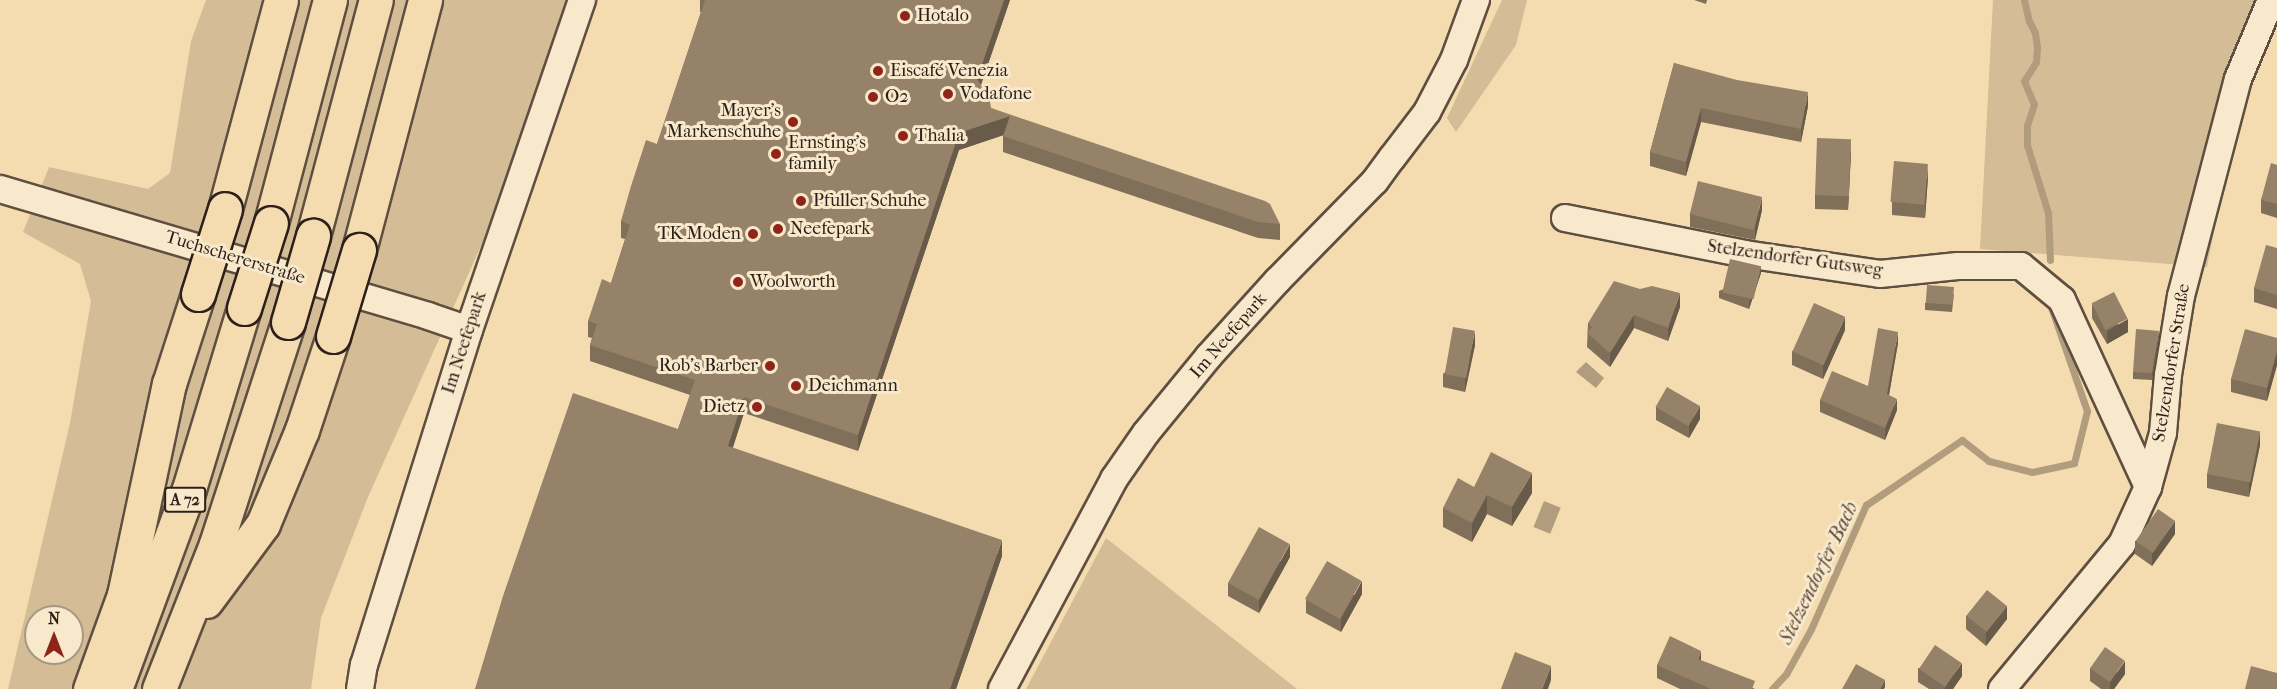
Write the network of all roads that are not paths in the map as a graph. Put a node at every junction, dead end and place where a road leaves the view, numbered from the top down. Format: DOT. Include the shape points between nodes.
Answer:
graph roads {
  1 [pos="281,0"];
  2 [pos="330,0"];
  3 [pos="376,0"];
  4 [pos="425,0"];
  5 [pos="582,0"];
  6 [pos="1476,0"];
  7 [pos="2271,0"];
  8 [pos="0,189"];
  9 [pos="1564,218"];
  10 [pos="469,330"];
  11 [pos="2148,487"];
  12 [pos="180,636"];
  13 [pos="90,689"];
  14 [pos="115,689"];
  15 [pos="159,689"];
  16 [pos="360,689"];
  17 [pos="1002,689"];
  18 [pos="2002,689"];
  1 -- 13 [label="highway, bridge" via="225,209 169,384 124,595"];
  2 -- 14 [label="highway, A 72, bridge" via="271,223 189,489"];
  3 -- 12 [label="highway, A 72, bridge" via="288,322 216,544"];
  4 -- 12 [label="highway, bridge" via="359,250 302,430 263,524"];
  5 -- 10 [label="street, Im Neefepark"];
  6 -- 17 [label="street, Im Neefepark" via="1454,60 1427,112 1392,159 1209,356 1114,479"];
  7 -- 11 [label="street, Stelzendorfer Straße" via="2238,79 2186,275 2168,375 2163,433"];
  8 -- 10 [label="street, Tuchschererstraße"];
  9 -- 11 [label="street, Stelzendorfer Gutsweg" via="1744,254 1880,274 1958,266 2021,266 2062,300"];
  10 -- 16 [label="street, Im Neefepark" via="370,643"];
  11 -- 18 [label="street, Stelzendorfer Straße" via="2122,544"];
  12 -- 15 [label="highway, A 72"];
}
